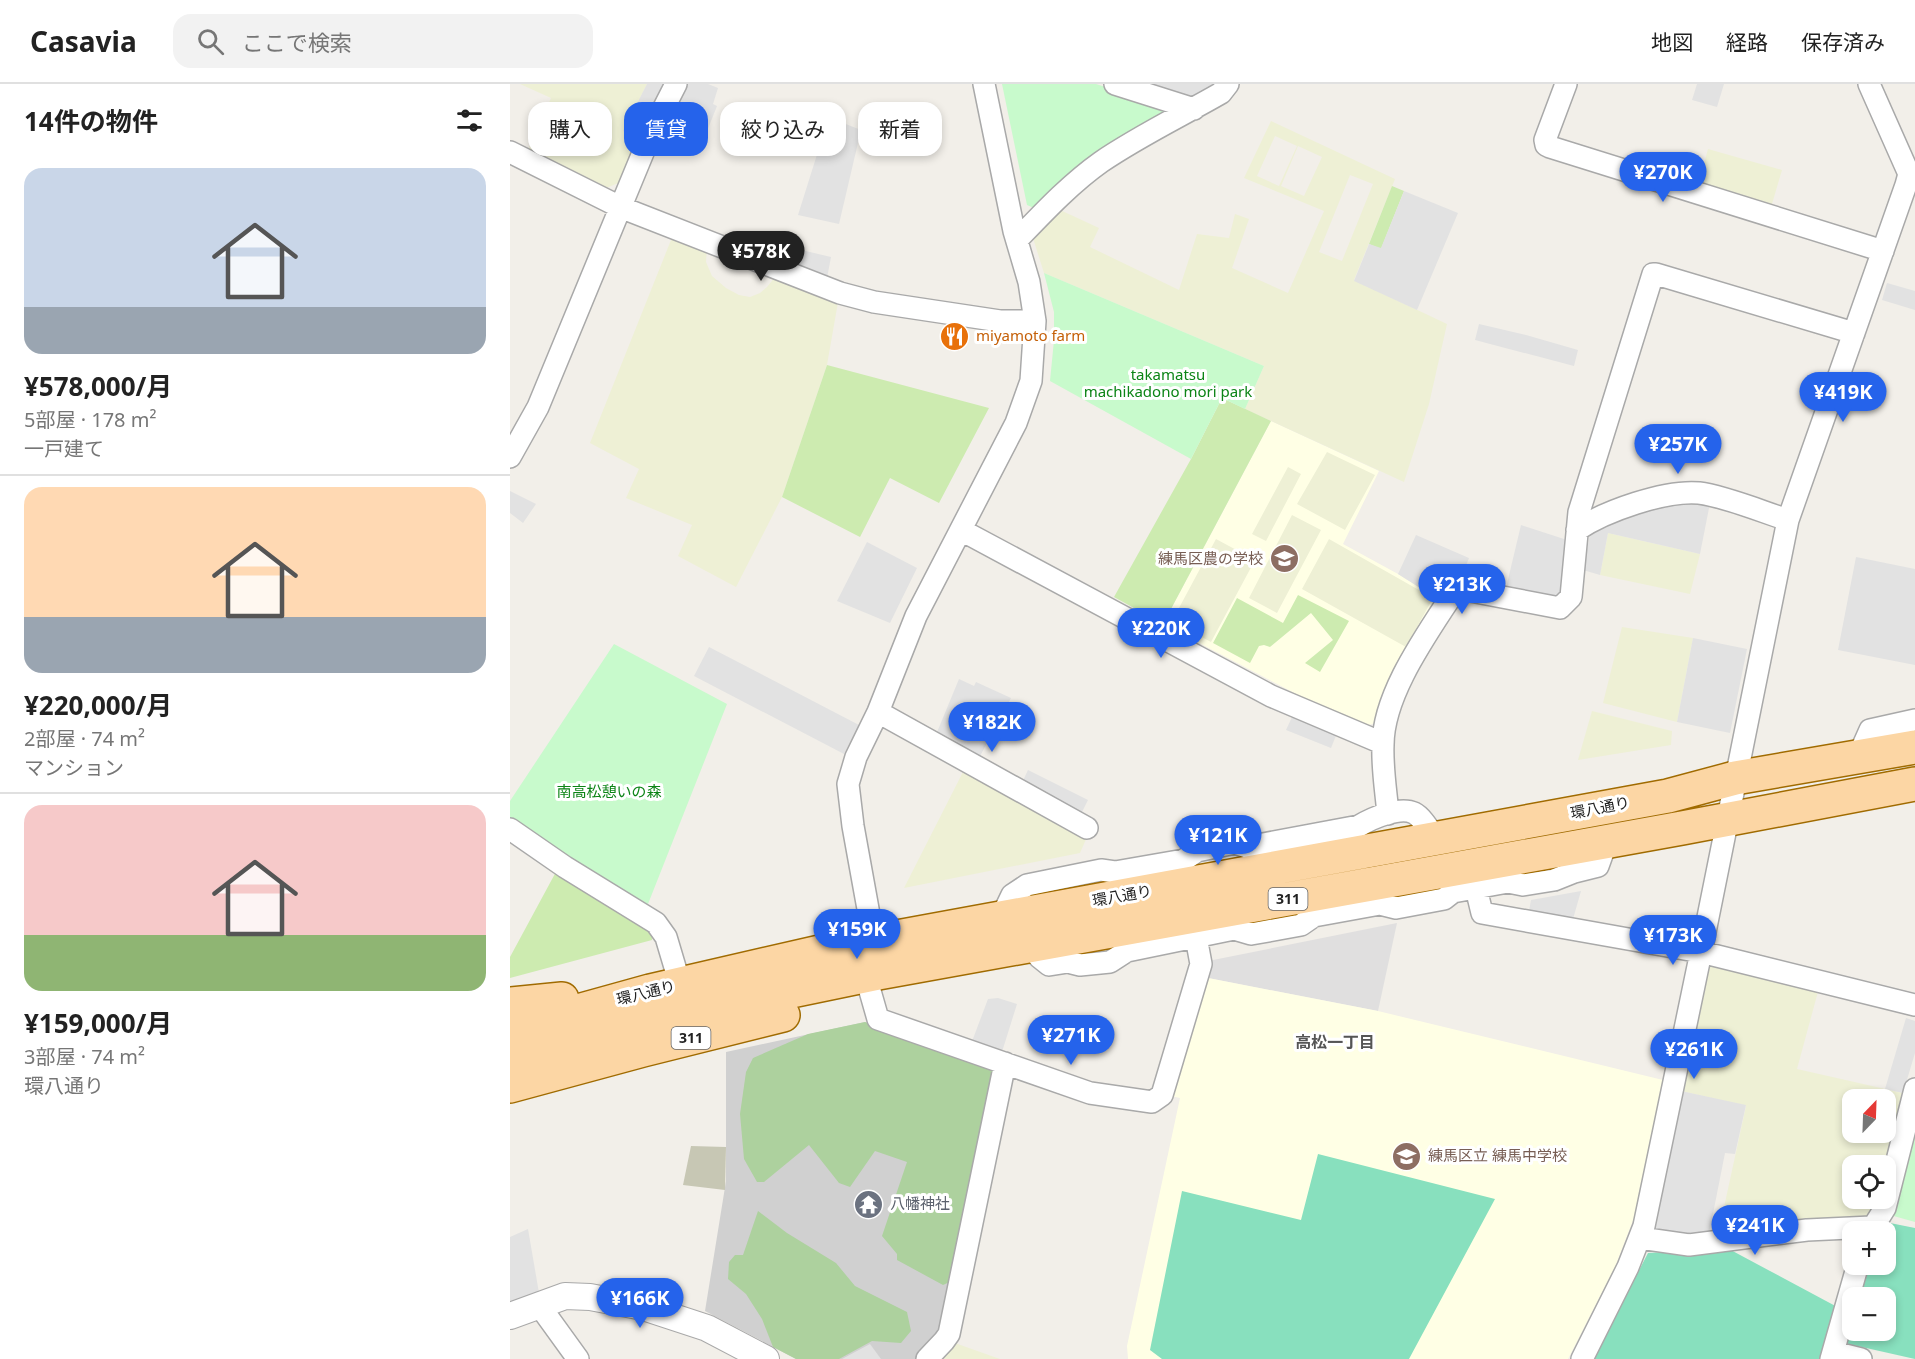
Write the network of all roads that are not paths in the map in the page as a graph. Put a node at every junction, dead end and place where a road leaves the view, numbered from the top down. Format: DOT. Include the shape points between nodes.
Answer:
graph roads {
  1 [pos="676,84"];
  2 [pos="984,84"];
  3 [pos="1115,84"];
  4 [pos="1228,84"];
  5 [pos="1566,84"];
  6 [pos="1869,84"];
  7 [pos="1194,109"];
  8 [pos="510,152"];
  9 [pos="1911,188"];
  10 [pos="620,207"];
  11 [pos="1017,240"];
  12 [pos="1883,251"];
  13 [pos="1035,321"];
  14 [pos="1854,333"];
  15 [pos="510,457"];
  16 [pos="1788,519"];
  17 [pos="961,530"];
  18 [pos="1577,530"];
  19 [pos="878,712"];
  20 [pos="1915,720"];
  21 [pos="1383,744"];
  22 [pos="1915,747"];
  23 [pos="1858,757"];
  24 [pos="1735,778"];
  25 [pos="1915,784"];
  26 [pos="1388,814"];
  27 [pos="1727,819"];
  28 [pos="1087,828"];
  29 [pos="510,829"];
  30 [pos="1436,839"];
  31 [pos="1607,841"];
  32 [pos="1476,888"];
  33 [pos="1001,918"];
  34 [pos="1196,937"];
  35 [pos="1034,944"];
  36 [pos="1701,952"];
  37 [pos="873,964"];
  38 [pos="664,998"];
  39 [pos="510,1004"];
  40 [pos="1915,1005"];
  41 [pos="510,1030"];
  42 [pos="510,1059"];
  43 [pos="1005,1063"];
  44 [pos="510,1086"];
  45 [pos="1915,1089"];
  46 [pos="1876,1221"];
  47 [pos="1842,1229"];
  48 [pos="1640,1239"];
  49 [pos="1855,1275"];
  50 [pos="538,1305"];
  51 [pos="510,1316"];
  52 [pos="1832,1355"];
  53 [pos="578,1359"];
  54 [pos="766,1359"];
  55 [pos="927,1359"];
  56 [pos="1582,1359"];
  57 [pos="1861,1359"];
  1 -- 10 [label="street"];
  2 -- 11 [label="street"];
  3 -- 7 [label="street"];
  4 -- 7 [label="street" via="1221,93"];
  5 -- 12 [label="street" via="1546,145"];
  6 -- 9 [label="street" via="1909,174"];
  7 -- 11 [label="street" via="1100,163"];
  8 -- 10 [label="street"];
  9 -- 12 [label="street"];
  10 -- 13 [label="street" via="840,293 874,302 1000,321"];
  10 -- 15 [label="street" via="538,407"];
  11 -- 13 [label="street"];
  12 -- 14 [label="street"];
  13 -- 17 [label="street" via="1031,381 1024,402"];
  14 -- 16 [label="street"];
  14 -- 18 [label="street" via="1653,274 1582,501"];
  16 -- 18 [label="street" via="1699,493 1666,495 1593,519"];
  16 -- 24 [label="street"];
  17 -- 19 [label="street" via="916,616"];
  17 -- 21 [label="street" via="1271,696"];
  18 -- 21 [label="street" via="1571,597 1560,608 1460,589 1454,592 1420,644 1389,705"];
  19 -- 28 [label="street"];
  19 -- 37 [label="street" via="848,784"];
  20 -- 23 [label="street" via="1870,730"];
  21 -- 26 [label="street"];
  22 -- 23 [label="main road, 環八通り / 311"];
  23 -- 24 [label="main road, 環八通り / 311"];
  24 -- 27 [label="street"];
  24 -- 30 [label="main road, 環八通り / 311" via="1668,796"];
  25 -- 27 [label="main road, 環八通り / 311"];
  26 -- 30 [label="street" via="1416,813"];
  26 -- 33 [label="street" via="1374,816 1359,826 1247,847 1235,843 1197,851 1184,860 1115,872 1101,870 1027,885 1012,895"];
  27 -- 31 [label="main road, 環八通り / 311"];
  27 -- 36 [label="street"];
  29 -- 38 [label="street" via="656,923 666,937"];
  30 -- 33 [label="main road, 環八通り / 311"];
  31 -- 32 [label="street" via="1598,866 1533,884 1508,882"];
  31 -- 35 [label="main road, 環八通り / 311"];
  32 -- 34 [label="street" via="1396,908 1380,904 1314,916 1301,925 1251,934 1234,929"];
  32 -- 36 [label="street" via="1482,913"];
  33 -- 37 [label="main road, 環八通り / 311"];
  34 -- 35 [label="street" via="1127,951 1110,962 1080,965 1049,965 1039,957"];
  34 -- 43 [label="street" via="1201,964 1162,1095 1152,1102 1090,1093"];
  35 -- 37 [label="main road, 環八通り / 311"];
  36 -- 40 [label="street"];
  36 -- 48 [label="street"];
  37 -- 38 [label="main road, 環八通り / 311"];
  37 -- 43 [label="street" via="878,1019"];
  37 -- 44 [label="main road, 311" via="800,1011"];
  38 -- 39 [label="main road"];
  38 -- 41 [label="main road, 環八通り / 311"];
  38 -- 42 [label="main road, 環八通り / 311"];
  43 -- 55 [label="street" via="949,1334"];
  45 -- 46 [label="street" via="1885,1208"];
  47 -- 48 [label="street" via="1689,1245"];
  48 -- 56 [label="street"];
  49 -- 52 [label="street"];
  50 -- 51 [label="street"];
  50 -- 53 [label="street"];
  50 -- 54 [label="street" via="565,1296 643,1307 707,1328"];
  52 -- 57 [label="street"];
}
